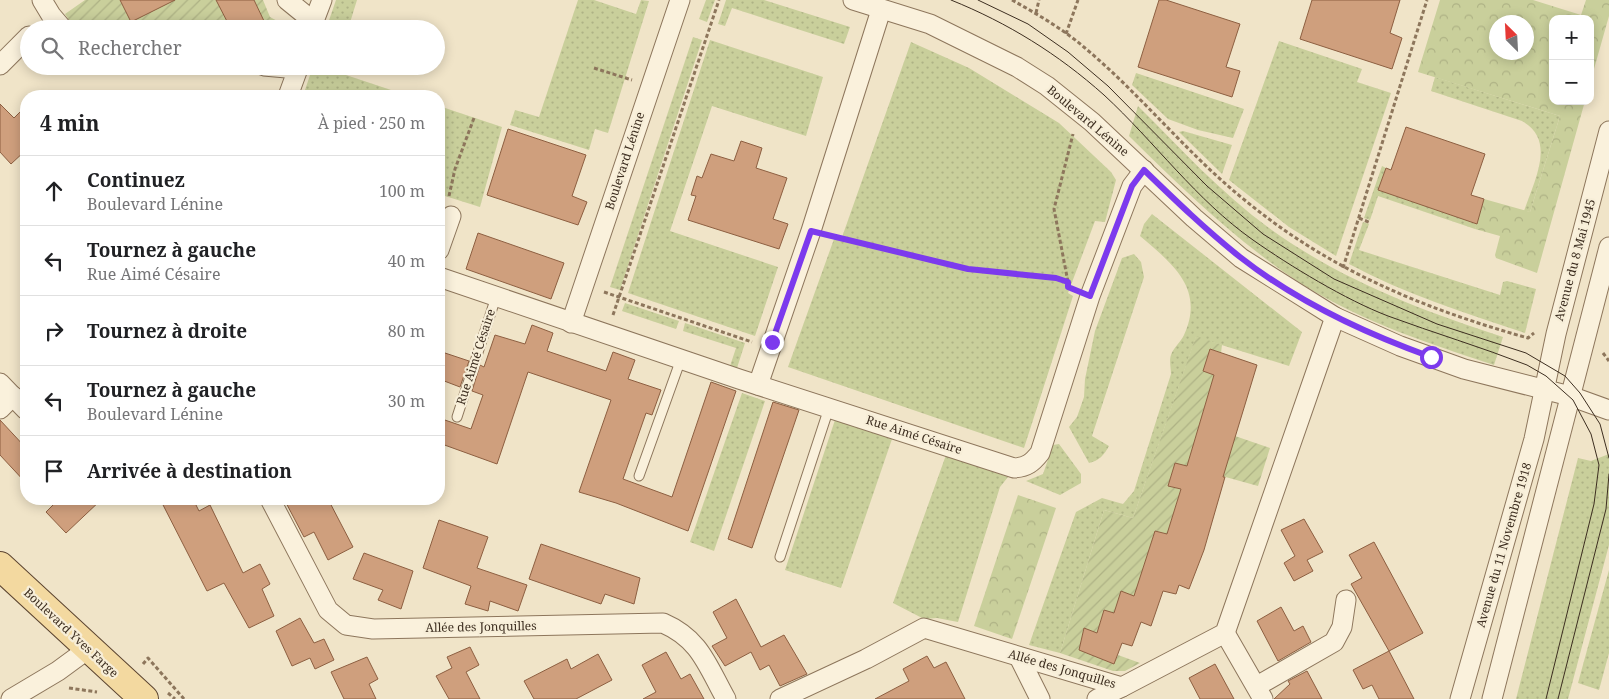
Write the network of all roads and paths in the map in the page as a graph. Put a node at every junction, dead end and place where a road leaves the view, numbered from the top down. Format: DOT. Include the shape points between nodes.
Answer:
graph roads {
  1 [pos="287,0"];
  2 [pos="322,0"];
  3 [pos="680,0"];
  4 [pos="719,0"];
  5 [pos="853,0"];
  6 [pos="1012,0"];
  7 [pos="1039,0"];
  8 [pos="1078,0"];
  9 [pos="1427,0"];
  10 [pos="881,10"];
  11 [pos="1036,13"];
  12 [pos="306,20"];
  13 [pos="314,20"];
  14 [pos="1066,34"];
  15 [pos="20,45"];
  16 [pos="0,64"];
  17 [pos="594,68"];
  18 [pos="296,75"];
  19 [pos="650,86"];
  20 [pos="290,90"];
  21 [pos="474,118"];
  22 [pos="1075,129"];
  23 [pos="1609,131"];
  24 [pos="1144,170"];
  25 [pos="451,216"];
  26 [pos="1359,218"];
  27 [pos="1372,223"];
  28 [pos="811,231"];
  29 [pos="445,233"];
  30 [pos="1609,247"];
  31 [pos="1344,268"];
  32 [pos="445,279"];
  33 [pos="1068,282"];
  34 [pos="584,285"];
  35 [pos="1090,296"];
  36 [pos="496,297"];
  37 [pos="619,297"];
  38 [pos="1335,317"];
  39 [pos="571,322"];
  40 [pos="1539,330"];
  41 [pos="607,334"];
  42 [pos="770,348"];
  43 [pos="681,359"];
  44 [pos="0,383"];
  45 [pos="758,385"];
  46 [pos="1543,390"];
  47 [pos="1570,396"];
  48 [pos="13,405"];
  49 [pos="830,407"];
  50 [pos="1609,410"];
  51 [pos="457,417"];
  52 [pos="639,476"];
  53 [pos="273,505"];
  54 [pos="780,557"];
  55 [pos="0,566"];
  56 [pos="1346,600"];
  57 [pos="1225,633"];
  58 [pos="88,649"];
  59 [pos="1020,657"];
  60 [pos="58,671"];
  61 [pos="1122,687"];
  62 [pos="1260,692"];
  63 [pos="102,694"];
  64 [pos="20,697"];
  65 [pos="144,699"];
  66 [pos="726,699"];
  67 [pos="780,699"];
  68 [pos="1040,699"];
  69 [pos="1097,699"];
  70 [pos="1460,699"];
  71 [pos="1492,699"];
  1 -- 12 [label="street"];
  2 -- 13 [label="street"];
  3 -- 19 [label="street, Boulevard Lénine"];
  4 -- 37 [label="path"];
  5 -- 10 [label="street, Boulevard Lénine"];
  6 -- 11 [label="path"];
  7 -- 11 [label="path"];
  8 -- 14 [label="path"];
  9 -- 26 [label="path"];
  10 -- 24 [label="street, Boulevard Lénine" via="930,24 1017,67 1059,96"];
  10 -- 28 [label="street"];
  11 -- 14 [label="path"];
  14 -- 31 [label="path" via="1084,47 1240,197"];
  15 -- 16 [label="street"];
  17 -- 19 [label="path"];
  18 -- 20 [label="street"];
  19 -- 34 [label="street, Boulevard Lénine"];
  21 -- 25 [label="path" via="455,169 449,197"];
  22 -- 33 [label="path" via="1054,209"];
  23 -- 46 [label="street, Avenue du 8 Mai 1945"];
  24 -- 35 [label="street, Rue Aimé Césaire" via="1132,186"];
  24 -- 38 [label="street, Boulevard Lénine" via="1241,258"];
  25 -- 29 [label="street"];
  26 -- 27 [label="path"];
  26 -- 31 [label="path"];
  28 -- 33 [label="path" via="968,269"];
  28 -- 42 [label="street"];
  30 -- 47 [label="street"];
  31 -- 40 [label="path" via="1416,302 1490,328 1528,338"];
  32 -- 36 [label="street, Rue Aimé Césaire"];
  33 -- 35 [label="path" via="1068,287"];
  34 -- 37 [label="path"];
  34 -- 39 [label="street, Boulevard Lénine"];
  35 -- 49 [label="street, Rue Aimé Césaire" via="1040,453 1024,468 1014,468"];
  36 -- 39 [label="street, Rue Aimé Césaire"];
  36 -- 51 [label="lane, Rue Aimé Césaire"];
  37 -- 41 [label="path"];
  37 -- 42 [label="path"];
  38 -- 46 [label="street, Boulevard Lénine" via="1447,363"];
  38 -- 57 [label="street" via="1326,335"];
  39 -- 41 [label="street, Rue Aimé Césaire"];
  41 -- 43 [label="street, Rue Aimé Césaire"];
  42 -- 45 [label="street"];
  43 -- 45 [label="street, Rue Aimé Césaire"];
  43 -- 52 [label="lane"];
  44 -- 48 [label="street"];
  45 -- 49 [label="street, Rue Aimé Césaire"];
  46 -- 47 [label="street, Boulevard Lénine"];
  46 -- 70 [label="street, Avenue du 11 Novembre 1918" via="1534,439"];
  47 -- 50 [label="street, Boulevard Lénine"];
  47 -- 71 [label="street, Avenue du 11 Novembre 1918"];
  49 -- 54 [label="lane"];
  53 -- 66 [label="street, Allée des Jonquilles" via="328,610 346,625 373,629 663,623 694,641"];
  55 -- 58 [label="main road, Boulevard Yves Farge"];
  56 -- 62 [label="street" via="1342,627 1334,642"];
  57 -- 61 [label="street, Allée des Jonquilles"];
  57 -- 62 [label="street"];
  58 -- 60 [label="street"];
  58 -- 65 [label="main road, Boulevard Yves Farge"];
  59 -- 61 [label="street, Allée des Jonquilles"];
  59 -- 67 [label="street, Allée des Jonquilles" via="924,628"];
  59 -- 68 [label="street"];
  60 -- 63 [label="path" via="70,689"];
  60 -- 64 [label="street"];
  61 -- 69 [label="street"];
}
